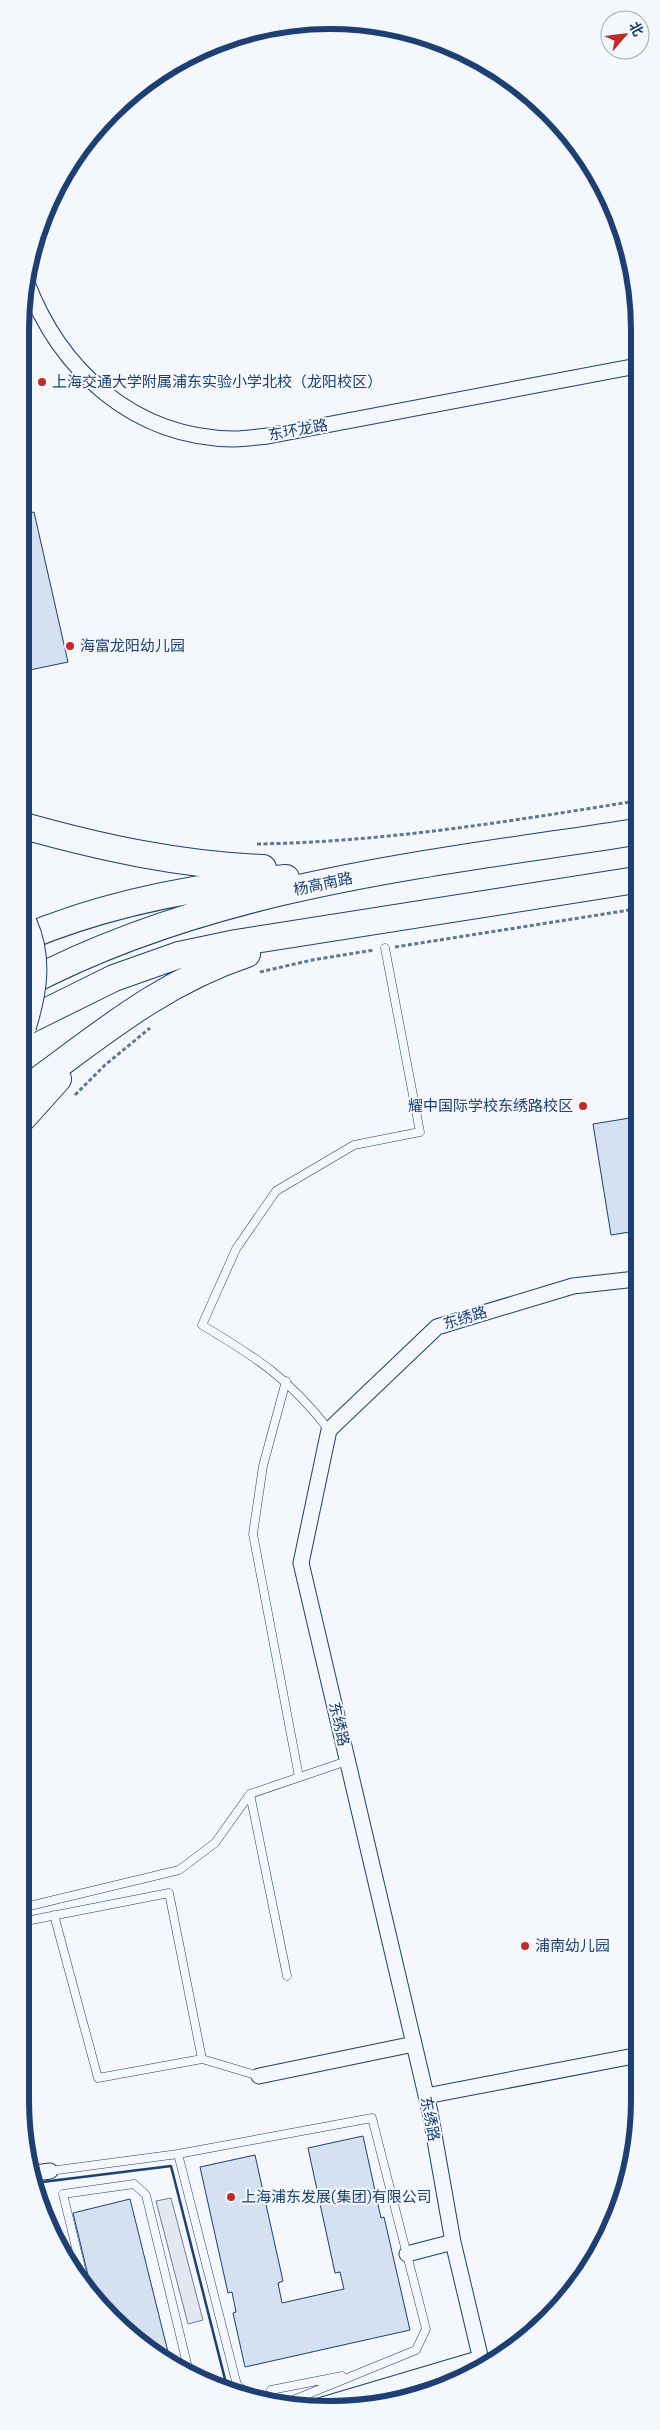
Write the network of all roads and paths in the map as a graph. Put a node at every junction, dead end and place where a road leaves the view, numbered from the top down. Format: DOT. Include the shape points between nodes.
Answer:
graph roads {
  1 [pos="31,291"];
  2 [pos="631,367"];
  3 [pos="631,802"];
  4 [pos="29,827"];
  5 [pos="631,833"];
  6 [pos="255,844"];
  7 [pos="396,869"];
  8 [pos="631,881"];
  9 [pos="631,910"];
  10 [pos="312,932"];
  11 [pos="29,936"];
  12 [pos="29,936"];
  13 [pos="385,948"];
  14 [pos="252,975"];
  15 [pos="29,982"];
  16 [pos="29,1009"];
  17 [pos="29,1021"];
  18 [pos="155,1025"];
  19 [pos="93,1038"];
  20 [pos="29,1086"];
  21 [pos="69,1100"];
  22 [pos="29,1127"];
  23 [pos="631,1280"];
  24 [pos="286,1381"];
  25 [pos="329,1430"];
  26 [pos="347,1761"];
  27 [pos="299,1777"];
  28 [pos="250,1794"];
  29 [pos="29,1906"];
  30 [pos="54,1915"];
  31 [pos="29,1920"];
  32 [pos="287,1976"];
  33 [pos="414,2044"];
  34 [pos="631,2057"];
  35 [pos="202,2059"];
  36 [pos="259,2076"];
  37 [pos="426,2096"];
  38 [pos="178,2154"];
  39 [pos="42,2172"];
  40 [pos="453,2242"];
  41 [pos="407,2254"];
  42 [pos="75,2260"];
  43 [pos="80,2260"];
  44 [pos="82,2270"];
  45 [pos="481,2361"];
  46 [pos="187,2365"];
  47 [pos="362,2372"];
  48 [pos="240,2387"];
  49 [pos="271,2390"];
  50 [pos="295,2399"];
  51 [pos="338,2401"];
  1 -- 2 [label="street, 东环龙路" via="59,345 91,383 123,407 157,424 196,435 234,439 268,436"];
  3 -- 6 [label="path" via="489,825 363,840"];
  4 -- 7 [label="highway" via="134,854 182,862 324,870"];
  5 -- 7 [label="highway, 杨高南路"];
  7 -- 11 [label="highway" via="197,888 127,904"];
  7 -- 15 [label="highway, 杨高南路" via="266,896 169,922 102,946"];
  8 -- 10 [label="highway"];
  9 -- 13 [label="path"];
  10 -- 17 [label="highway" via="179,955 114,978"];
  10 -- 19 [label="highway" via="188,977"];
  12 -- 16 [label="highway, bridge" via="35,970"];
  13 -- 14 [label="path"];
  13 -- 24 [label="lane" via="420,1132 354,1145 276,1191 236,1249 202,1325 251,1354"];
  18 -- 21 [label="path" via="105,1065"];
  19 -- 20 [label="highway"];
  19 -- 22 [label="highway"];
  23 -- 25 [label="street, 东绣路" via="573,1286 437,1327"];
  24 -- 25 [label="lane" via="307,1401"];
  24 -- 27 [label="lane" via="263,1466 253,1534"];
  25 -- 26 [label="street, 东绣路" via="301,1563"];
  26 -- 27 [label="lane"];
  26 -- 33 [label="street, 东绣路"];
  27 -- 28 [label="lane"];
  28 -- 29 [label="lane" via="215,1843 179,1870"];
  28 -- 32 [label="lane"];
  30 -- 31 [label="lane"];
  30 -- 35 [label="lane" via="98,2078"];
  30 -- 35 [label="lane" via="170,1893"];
  33 -- 36 [label="street"];
  33 -- 37 [label="street, 东绣路"];
  34 -- 37 [label="street"];
  35 -- 36 [label="lane"];
  37 -- 40 [label="street, 东绣路"];
  38 -- 39 [label="lane"];
  38 -- 41 [label="lane" via="372,2118"];
  38 -- 48 [label="lane"];
  40 -- 41 [label="street"];
  40 -- 45 [label="street, 东绣路"];
  41 -- 47 [label="lane" via="426,2329 416,2350"];
  42 -- 43 [label="lane"];
  43 -- 44 [label="lane"];
  43 -- 46 [label="lane" via="63,2194 134,2184 146,2195"];
  45 -- 51 [label="street"];
  47 -- 49 [label="lane"];
  47 -- 50 [label="lane"];
}
